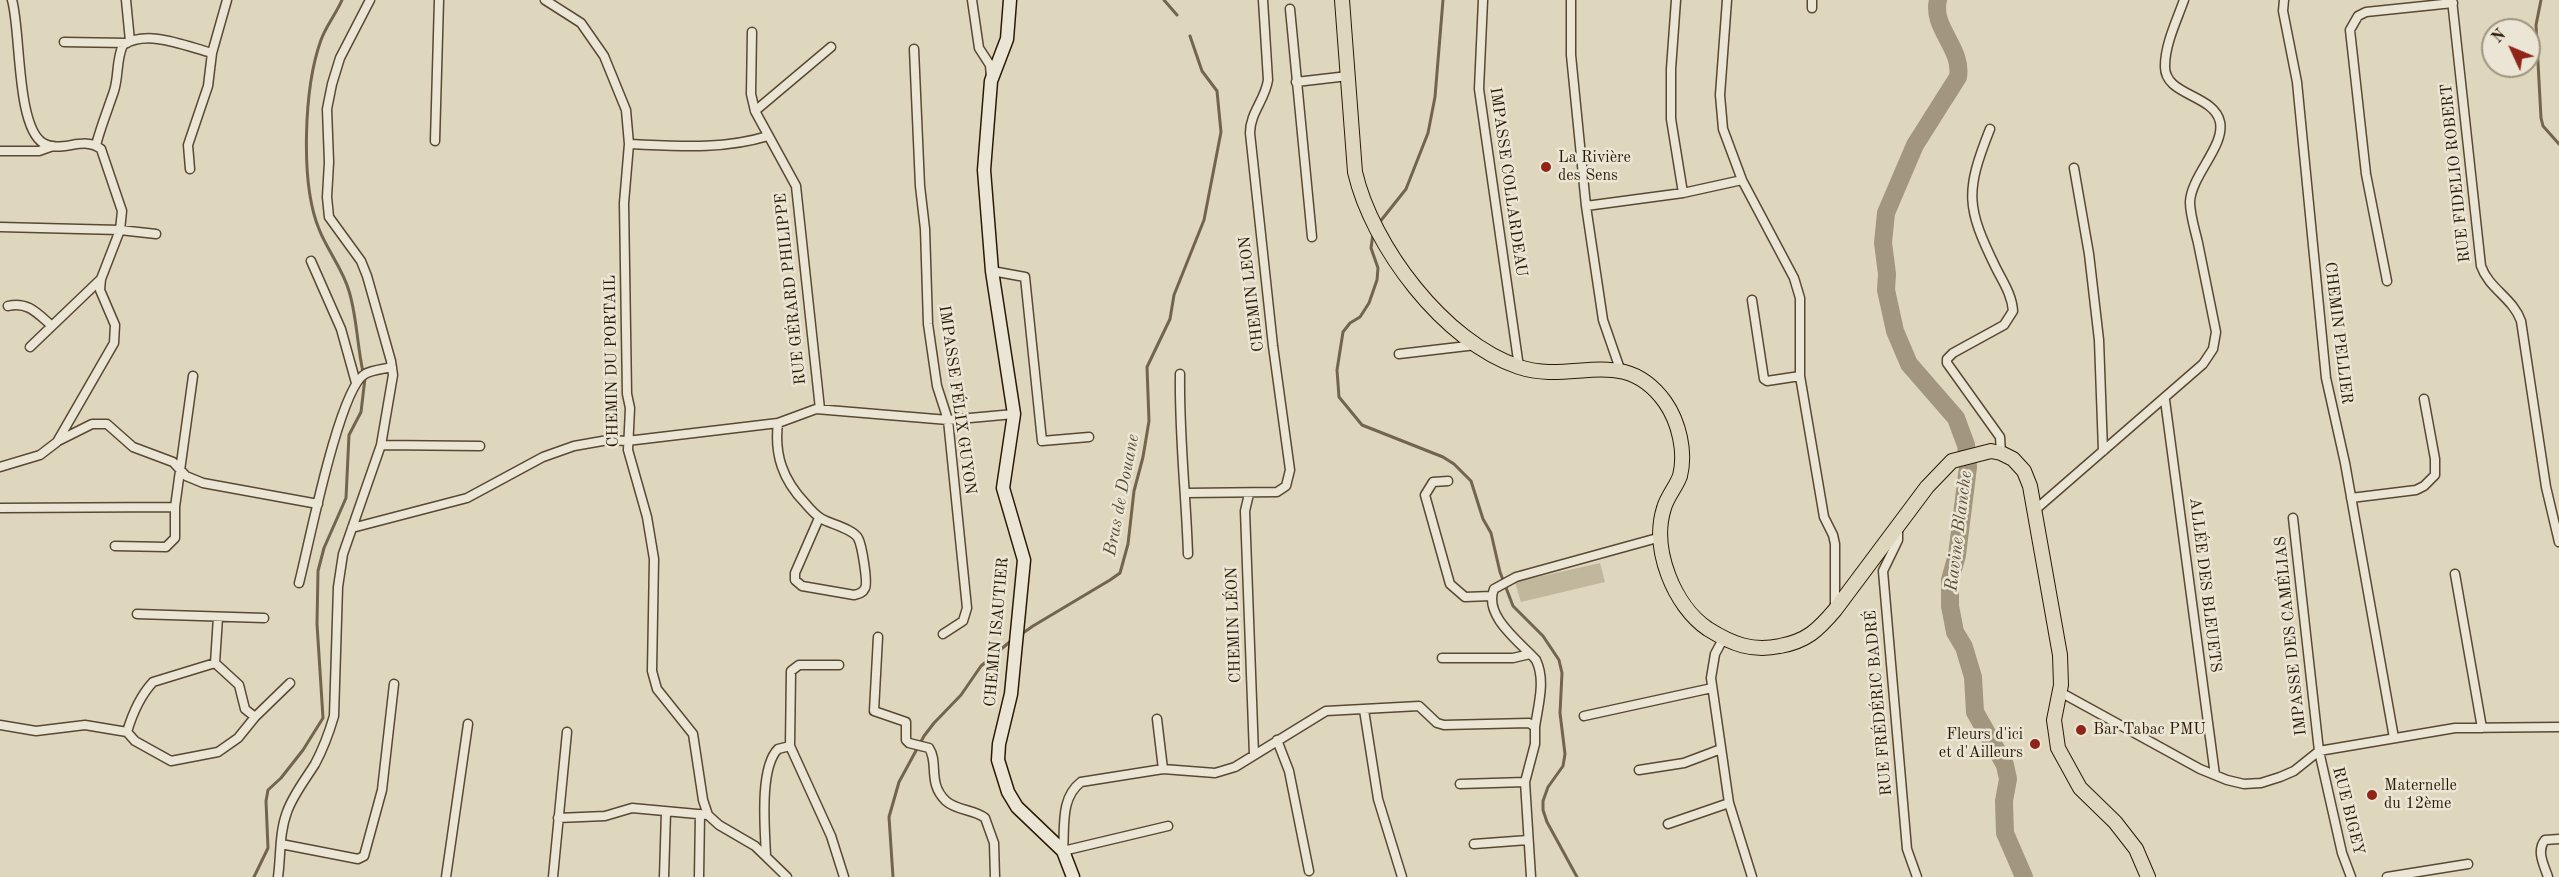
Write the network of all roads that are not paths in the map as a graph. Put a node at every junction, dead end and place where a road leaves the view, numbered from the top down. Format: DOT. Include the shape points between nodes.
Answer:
graph roads {
  1 [pos="12,0"];
  2 [pos="126,0"];
  3 [pos="227,0"];
  4 [pos="370,0"];
  5 [pos="439,0"];
  6 [pos="545,0"];
  7 [pos="972,0"];
  8 [pos="1010,0"];
  9 [pos="1263,0"];
  10 [pos="1342,0"];
  11 [pos="1483,0"];
  12 [pos="1571,0"];
  13 [pos="1676,0"];
  14 [pos="1727,0"];
  15 [pos="2184,0"];
  16 [pos="2284,0"];
  17 [pos="2453,2"];
  18 [pos="1290,9"];
  19 [pos="752,32"];
  20 [pos="64,42"];
  21 [pos="128,42"];
  22 [pos="831,47"];
  23 [pos="914,50"];
  24 [pos="212,52"];
  25 [pos="1348,76"];
  26 [pos="991,81"];
  27 [pos="1296,82"];
  28 [pos="755,111"];
  29 [pos="1990,129"];
  30 [pos="768,136"];
  31 [pos="435,141"];
  32 [pos="629,144"];
  33 [pos="96,145"];
  34 [pos="52,146"];
  35 [pos="0,150"];
  36 [pos="2074,168"];
  37 [pos="190,169"];
  38 [pos="1742,180"];
  39 [pos="1683,193"];
  40 [pos="1586,206"];
  41 [pos="0,227"];
  42 [pos="120,230"];
  43 [pos="156,234"];
  44 [pos="1312,237"];
  45 [pos="311,261"];
  46 [pos="992,271"];
  47 [pos="101,279"];
  48 [pos="2387,281"];
  49 [pos="1752,300"];
  50 [pos="8,306"];
  51 [pos="52,326"];
  52 [pos="1476,345"];
  53 [pos="30,347"];
  54 [pos="1399,354"];
  55 [pos="392,367"];
  56 [pos="1519,367"];
  57 [pos="1620,369"];
  58 [pos="1180,374"];
  59 [pos="194,376"];
  60 [pos="1800,376"];
  61 [pos="356,383"];
  62 [pos="2424,399"];
  63 [pos="2165,400"];
  64 [pos="819,409"];
  65 [pos="1014,414"];
  66 [pos="948,420"];
  67 [pos="778,423"];
  68 [pos="1089,437"];
  69 [pos="627,441"];
  70 [pos="57,442"];
  71 [pos="381,445"];
  72 [pos="480,446"];
  73 [pos="2103,451"];
  74 [pos="1996,452"];
  75 [pos="0,467"];
  76 [pos="182,472"];
  77 [pos="1448,481"];
  78 [pos="1186,493"];
  79 [pos="1249,494"];
  80 [pos="2351,498"];
  81 [pos="318,504"];
  82 [pos="175,507"];
  83 [pos="0,508"];
  84 [pos="2035,510"];
  85 [pos="819,518"];
  86 [pos="2293,518"];
  87 [pos="1898,527"];
  88 [pos="352,528"];
  89 [pos="1661,537"];
  90 [pos="2559,542"];
  91 [pos="114,546"];
  92 [pos="1188,554"];
  93 [pos="2455,574"];
  94 [pos="299,583"];
  95 [pos="1491,596"];
  96 [pos="1835,610"];
  97 [pos="137,614"];
  98 [pos="218,616"];
  99 [pos="264,618"];
  100 [pos="943,634"];
  101 [pos="878,637"];
  102 [pos="1723,639"];
  103 [pos="1530,654"];
  104 [pos="1442,658"];
  105 [pos="215,663"];
  106 [pos="839,665"];
  107 [pos="290,683"];
  108 [pos="394,684"];
  109 [pos="1712,688"];
  110 [pos="2060,692"];
  111 [pos="1364,710"];
  112 [pos="1584,716"];
  113 [pos="255,717"];
  114 [pos="1157,719"];
  115 [pos="468,724"];
  116 [pos="0,725"];
  117 [pos="1535,727"];
  118 [pos="2559,727"];
  119 [pos="2482,728"];
  120 [pos="127,732"];
  121 [pos="567,732"];
  122 [pos="2394,738"];
  123 [pos="1277,740"];
  124 [pos="790,746"];
  125 [pos="1721,749"];
  126 [pos="2319,751"];
  127 [pos="1254,755"];
  128 [pos="1163,769"];
  129 [pos="1639,770"];
  130 [pos="2215,775"];
  131 [pos="1526,782"];
  132 [pos="1460,784"];
  133 [pos="1729,803"];
  134 [pos="666,812"];
  135 [pos="704,815"];
  136 [pos="558,818"];
  137 [pos="1668,824"];
  138 [pos="1168,826"];
  139 [pos="2559,839"];
  140 [pos="1528,840"];
  141 [pos="281,844"];
  142 [pos="1474,844"];
  143 [pos="1063,851"];
  144 [pos="766,856"];
  145 [pos="2468,864"];
  146 [pos="1309,871"];
  147 [pos="2422,874"];
  148 [pos="278,877"];
  149 [pos="446,877"];
  150 [pos="553,877"];
  151 [pos="664,877"];
  152 [pos="699,877"];
  153 [pos="786,877"];
  154 [pos="844,877"];
  155 [pos="995,877"];
  156 [pos="1073,877"];
  157 [pos="1402,877"];
  158 [pos="1531,877"];
  159 [pos="1752,877"];
  160 [pos="1917,877"];
  161 [pos="2148,877"];
  162 [pos="2350,877"];
  163 [pos="2387,877"];
  164 [pos="2548,877"];
  1 -- 34 [label="street" via="29,124 39,139"];
  2 -- 21 [label="street"];
  3 -- 24 [label="street"];
  4 -- 55 [label="street" via="340,58 332,84 327,109 327,197 329,217 368,276"];
  5 -- 31 [label="street"];
  6 -- 32 [label="street, CHEMIN DU PORTAIL" via="581,23 604,56 624,100"];
  7 -- 26 [label="street, CHEMIN ISAUTIER" via="979,48 990,65"];
  8 -- 26 [label="main road, CHEMIN ISAUTIER" via="1007,39"];
  9 -- 79 [label="street, CHEMIN LEON" via="1268,80 1250,120 1250,133 1290,470 1286,486 1277,492"];
  10 -- 25 [label="main road"];
  11 -- 56 [label="street, IMPASSE COLLARDEAU" via="1479,89"];
  12 -- 40 [label="street" via="1571,55"];
  13 -- 39 [label="street" via="1671,119"];
  14 -- 38 [label="street" via="1720,95 1723,129"];
  15 -- 63 [label="street" via="2167,56 2166,73 2174,85 2211,108 2220,124 2220,134 2190,203 2216,332 2213,349 2204,364"];
  16 -- 80 [label="street, CHEMIN PELLIER" via="2297,82 2326,378"];
  17 -- 48 [label="street" via="2366,12 2358,16 2350,30 2366,174"];
  17 -- 90 [label="street, RUE FIDELIO ROBERT" via="2481,266 2488,282 2512,303 2521,321 2546,487"];
  18 -- 27 [label="street"];
  19 -- 28 [label="street, RUE GÉRARD PHILIPPE" via="751,94"];
  20 -- 21 [label="street"];
  21 -- 24 [label="street" via="152,38"];
  21 -- 33 [label="street" via="117,60 114,89"];
  22 -- 28 [label="street"];
  23 -- 66 [label="street, IMPASSE FÉLIX GUYON" via="928,324 937,386"];
  24 -- 37 [label="street" via="208,86 188,145"];
  25 -- 27 [label="street"];
  25 -- 52 [label="main road" via="1355,172 1371,220 1421,294"];
  26 -- 46 [label="main road, CHEMIN ISAUTIER" via="984,170"];
  27 -- 44 [label="street"];
  28 -- 30 [label="street, RUE GÉRARD PHILIPPE"];
  29 -- 74 [label="street" via="1972,178 1974,214 1980,235 2010,295 2013,311 2004,325 1953,353 1947,363 2000,437"];
  30 -- 32 [label="street" via="714,147"];
  30 -- 64 [label="street, RUE GÉRARD PHILIPPE" via="796,186"];
  32 -- 69 [label="street, CHEMIN DU PORTAIL" via="624,203 630,408"];
  33 -- 34 [label="street"];
  33 -- 42 [label="street" via="104,156 122,211"];
  34 -- 35 [label="street" via="39,151"];
  36 -- 73 [label="street" via="2099,340"];
  38 -- 39 [label="street"];
  38 -- 60 [label="street" via="1794,278 1800,298"];
  39 -- 40 [label="street"];
  40 -- 57 [label="street" via="1603,320"];
  41 -- 42 [label="street"];
  42 -- 43 [label="street"];
  42 -- 47 [label="street"];
  45 -- 61 [label="street" via="341,329"];
  46 -- 65 [label="main road, CHEMIN ISAUTIER"];
  46 -- 68 [label="street" via="1025,277 1042,441"];
  47 -- 51 [label="street"];
  47 -- 70 [label="street" via="100,290 116,325 114,343"];
  49 -- 60 [label="street" via="1764,379"];
  50 -- 51 [label="street" via="30,307"];
  51 -- 53 [label="street"];
  52 -- 54 [label="street"];
  52 -- 56 [label="main road"];
  55 -- 61 [label="street" via="364,374"];
  55 -- 71 [label="street" via="392,393"];
  56 -- 57 [label="main road"];
  57 -- 89 [label="main road" via="1643,380 1665,402 1681,440 1679,477 1664,508"];
  58 -- 78 [label="street" via="1179,431"];
  59 -- 76 [label="street"];
  60 -- 96 [label="street" via="1824,517 1833,535"];
  61 -- 81 [label="street" via="336,430"];
  62 -- 80 [label="street" via="2435,476 2416,490"];
  63 -- 73 [label="street"];
  63 -- 130 [label="street, ALLÉE DES BLEUETS"];
  64 -- 66 [label="street"];
  64 -- 67 [label="street"];
  65 -- 66 [label="street"];
  65 -- 143 [label="main road, CHEMIN ISAUTIER" via="1003,488 1024,560 1011,694 998,760 1017,807"];
  66 -- 100 [label="street, IMPASSE FÉLIX GUYON" via="967,608 963,621"];
  67 -- 69 [label="street"];
  67 -- 85 [label="street" via="776,438 781,467 792,488"];
  69 -- 88 [label="street" via="573,446 543,457 467,498"];
  69 -- 135 [label="street, CHEMIN DU PORTAIL" via="654,559 653,677 693,734"];
  70 -- 75 [label="street" via="40,455"];
  70 -- 76 [label="street" via="92,424 107,424 133,447 173,462"];
  71 -- 72 [label="street"];
  71 -- 88 [label="street"];
  73 -- 84 [label="street"];
  74 -- 84 [label="main road" via="2013,459 2024,471"];
  74 -- 87 [label="main road" via="1952,461"];
  76 -- 81 [label="street" via="203,483"];
  76 -- 82 [label="street"];
  77 -- 95 [label="street" via="1433,482 1425,495 1450,584 1465,597"];
  78 -- 79 [label="street, CHEMIN LEON"];
  78 -- 92 [label="street"];
  79 -- 127 [label="street, CHEMIN LÉON" via="1245,511"];
  80 -- 122 [label="street, CHEMIN PELLIER"];
  81 -- 94 [label="street"];
  82 -- 83 [label="street"];
  82 -- 91 [label="street" via="175,538 166,548"];
  84 -- 110 [label="main road" via="2060,655"];
  85 -- 85 [label="street" via="859,539 867,581 861,593 799,585 795,580"];
  86 -- 126 [label="street, IMPASSE DES CAMÉLIAS"];
  87 -- 96 [label="main road"];
  87 -- 160 [label="street, RUE FRÉDÉRIC BADRÉ" via="1898,540 1883,571 1907,849"];
  88 -- 141 [label="street" via="339,578 334,716 316,763 286,813"];
  89 -- 95 [label="street" via="1516,577 1494,589"];
  89 -- 102 [label="main road" via="1670,583 1701,624"];
  93 -- 119 [label="street"];
  95 -- 103 [label="street" via="1497,616"];
  96 -- 102 [label="main road" via="1798,643 1764,650"];
  97 -- 98 [label="street"];
  98 -- 99 [label="street"];
  98 -- 105 [label="street"];
  101 -- 155 [label="street" via="874,711 906,722 906,740 932,752 934,779 944,799 982,815 994,843"];
  102 -- 109 [label="street" via="1715,654"];
  103 -- 104 [label="street" via="1513,658"];
  103 -- 117 [label="street" via="1541,679"];
  105 -- 113 [label="street" via="239,685 245,709"];
  105 -- 120 [label="street" via="153,682 130,719"];
  106 -- 124 [label="street" via="799,665 791,670"];
  107 -- 113 [label="street"];
  108 -- 141 [label="street" via="382,790 364,856 358,859"];
  109 -- 112 [label="street"];
  109 -- 125 [label="street"];
  110 -- 130 [label="street"];
  110 -- 161 [label="main road" via="2054,720 2058,748 2080,788 2136,849"];
  111 -- 117 [label="street" via="1419,706 1444,725 1526,722"];
  111 -- 123 [label="street" via="1326,711"];
  111 -- 157 [label="street" via="1378,799"];
  113 -- 120 [label="street" via="238,738 218,752 185,760 171,761 135,741"];
  114 -- 128 [label="street"];
  115 -- 149 [label="street"];
  116 -- 120 [label="street" via="36,730 85,725"];
  117 -- 131 [label="street"];
  118 -- 119 [label="street"];
  119 -- 122 [label="street" via="2455,728"];
  121 -- 136 [label="street"];
  122 -- 126 [label="street"];
  123 -- 127 [label="street"];
  123 -- 146 [label="street" via="1288,771"];
  124 -- 144 [label="street" via="778,749 770,762"];
  124 -- 154 [label="street" via="831,836"];
  125 -- 129 [label="street" via="1684,763"];
  125 -- 133 [label="street"];
  126 -- 130 [label="street" via="2294,771 2260,783 2244,784"];
  126 -- 162 [label="street, RUE BIGEY"];
  127 -- 128 [label="street" via="1215,773"];
  128 -- 143 [label="street" via="1081,782 1071,789"];
  131 -- 132 [label="street"];
  131 -- 140 [label="street"];
  133 -- 137 [label="street"];
  133 -- 159 [label="street"];
  134 -- 135 [label="street"];
  134 -- 136 [label="street" via="632,808 605,816"];
  134 -- 151 [label="street"];
  135 -- 144 [label="street"];
  135 -- 152 [label="street, CHEMIN DU PORTAIL"];
  136 -- 150 [label="street"];
  138 -- 143 [label="street"];
  139 -- 164 [label="street" via="2542,844"];
  140 -- 142 [label="street"];
  140 -- 158 [label="street"];
  141 -- 148 [label="street"];
  143 -- 156 [label="main road, CHEMIN ISAUTIER"];
  144 -- 153 [label="street"];
  145 -- 147 [label="street"];
  147 -- 163 [label="street"];
}
